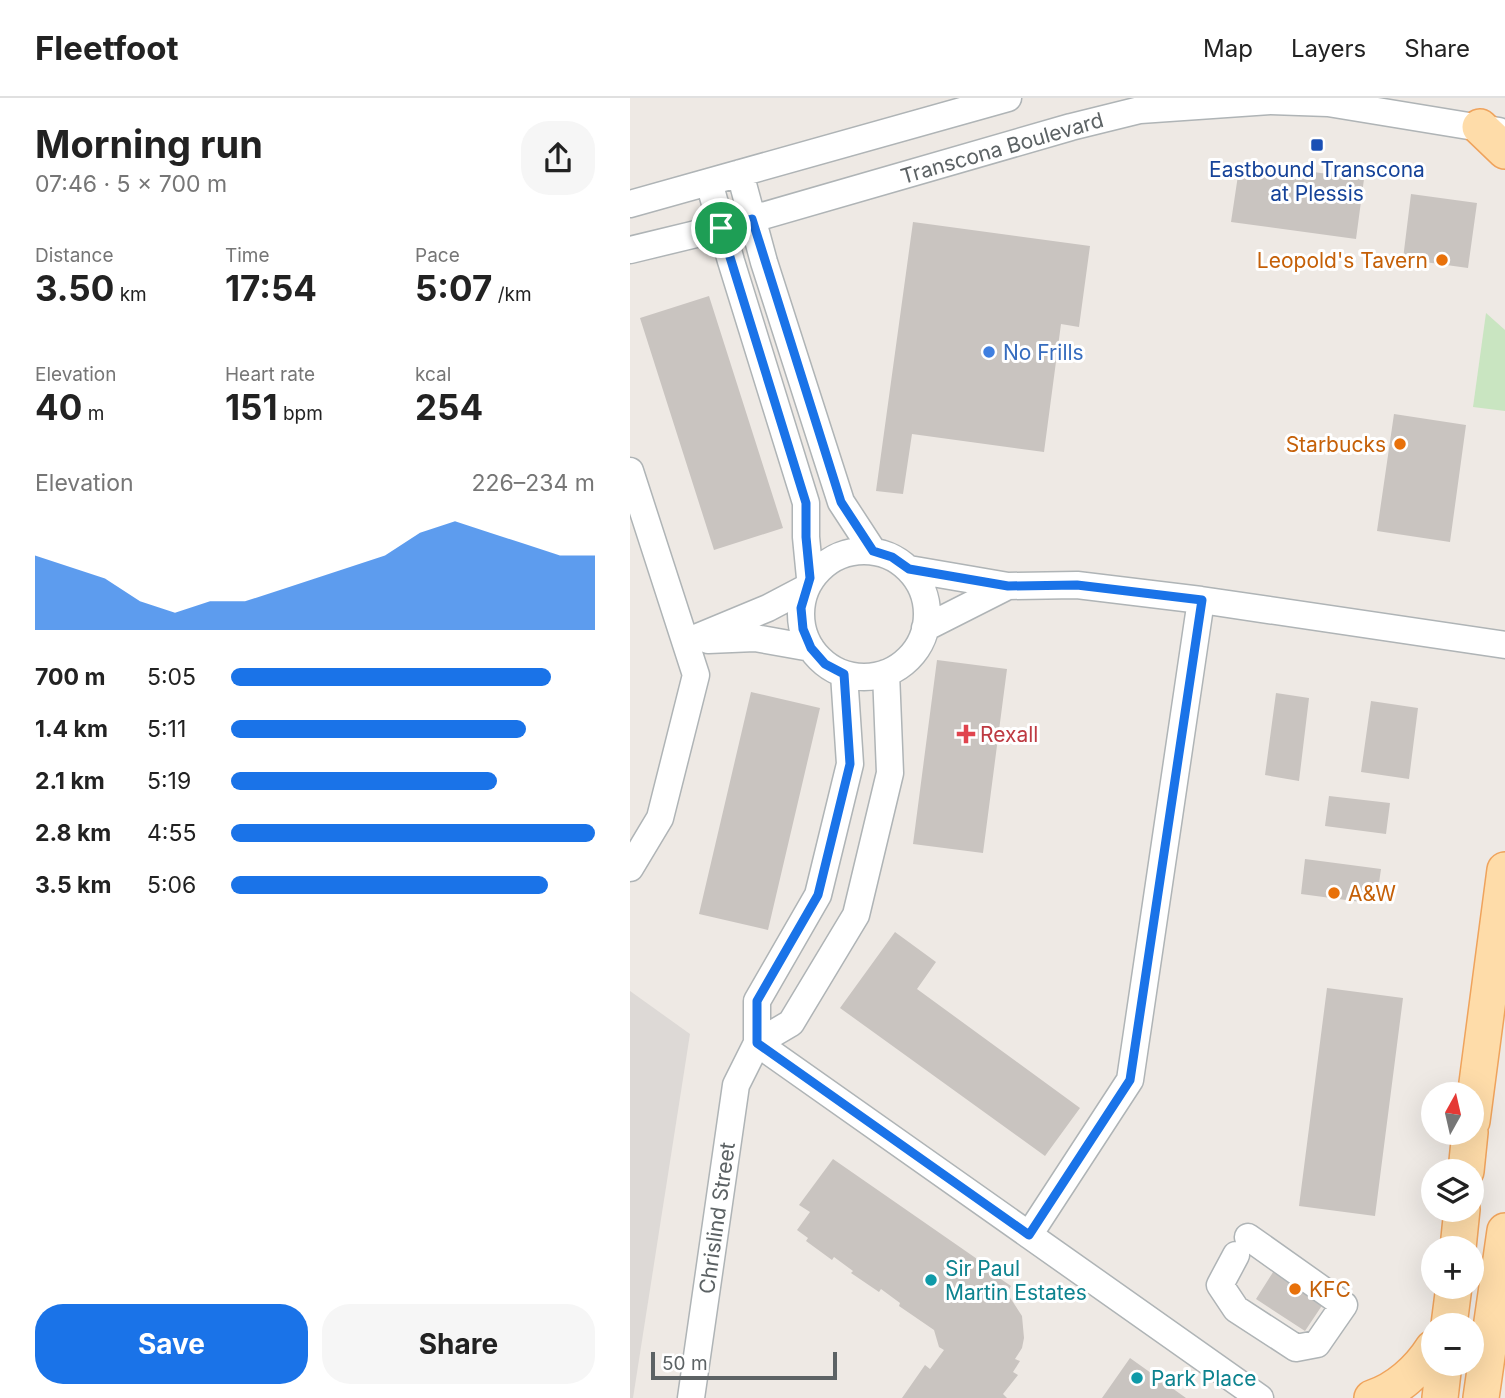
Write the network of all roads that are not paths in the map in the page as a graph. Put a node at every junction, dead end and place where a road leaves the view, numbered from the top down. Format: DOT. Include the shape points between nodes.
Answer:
graph roads {
  1 [pos="1008,98"];
  2 [pos="1492,130"];
  3 [pos="1505,151"];
  4 [pos="740,173"];
  5 [pos="709,181"];
  6 [pos="630,204"];
  7 [pos="752,219"];
  8 [pos="721,228"];
  9 [pos="630,250"];
  10 [pos="630,471"];
  11 [pos="873,551"];
  12 [pos="909,569"];
  13 [pos="808,583"];
  14 [pos="1008,586"];
  15 [pos="1202,600"];
  16 [pos="925,628"];
  17 [pos="686,642"];
  18 [pos="1505,645"];
  19 [pos="811,648"];
  20 [pos="886,673"];
  21 [pos="844,674"];
  22 [pos="630,868"];
  23 [pos="1505,870"];
  24 [pos="757,1043"];
  25 [pos="1477,1082"];
  26 [pos="1505,1231"];
  27 [pos="1029,1235"];
  28 [pos="1501,1292"];
  29 [pos="1421,1365"];
  30 [pos="1443,1376"];
  31 [pos="691,1398"];
  32 [pos="1260,1398"];
  33 [pos="1372,1398"];
  34 [pos="1440,1398"];
  35 [pos="1481,1398"];
  1 -- 4 [label="street"];
  2 -- 3 [label="main road"];
  2 -- 7 [label="street, Transcona Boulevard" via="1328,103 1270,101 1140,110"];
  4 -- 5 [label="street"];
  4 -- 7 [label="street"];
  5 -- 6 [label="street"];
  5 -- 8 [label="street"];
  7 -- 8 [label="street, Transcona Boulevard"];
  7 -- 11 [label="street" via="841,502"];
  8 -- 9 [label="street, Transcona Boulevard"];
  8 -- 13 [label="street" via="806,503"];
  10 -- 17 [label="street"];
  11 -- 12 [label="street"];
  11 -- 13 [label="street" via="834,559"];
  12 -- 14 [label="street"];
  12 -- 16 [label="street" via="927,605"];
  13 -- 17 [label="street" via="768,608"];
  13 -- 19 [label="street" via="801,608"];
  14 -- 15 [label="street" via="1077,585"];
  14 -- 16 [label="street"];
  15 -- 18 [label="street"];
  15 -- 27 [label="street" via="1130,1080"];
  16 -- 20 [label="street" via="919,646 905,662"];
  17 -- 19 [label="street" via="755,638"];
  17 -- 22 [label="street" via="696,675 660,818"];
  19 -- 21 [label="street" via="825,664"];
  20 -- 21 [label="street"];
  20 -- 24 [label="street" via="890,773 856,915 791,1023"];
  21 -- 24 [label="street" via="850,764 818,895 757,1001"];
  23 -- 25 [label="main road"];
  24 -- 27 [label="street"];
  24 -- 31 [label="street, Chrislind Street" via="736,1085"];
  26 -- 28 [label="main road"];
  27 -- 32 [label="street"];
  28 -- 35 [label="main road"];
  29 -- 33 [label="main road"];
  30 -- 34 [label="main road"];
}
